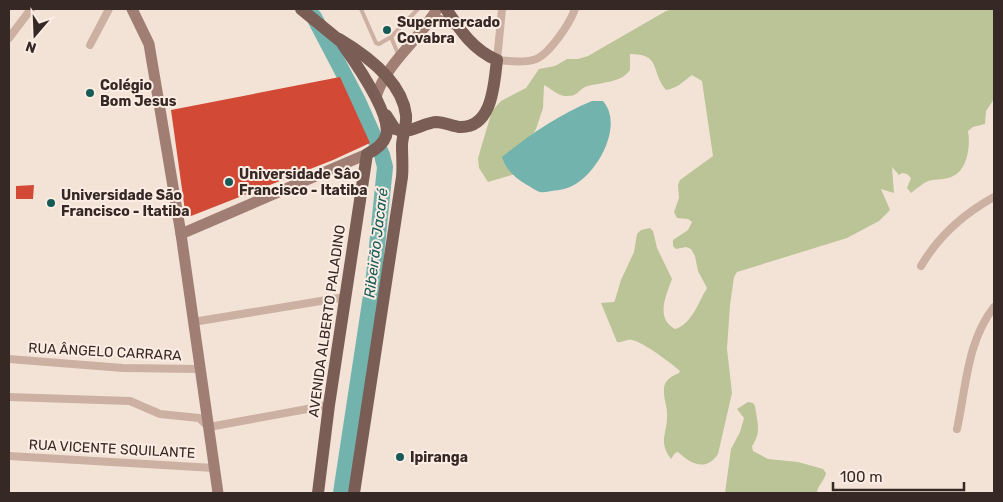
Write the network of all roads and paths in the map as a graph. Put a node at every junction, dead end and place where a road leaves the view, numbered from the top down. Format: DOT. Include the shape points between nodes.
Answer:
graph roads {
  1 [pos="31,9"];
  2 [pos="109,9"];
  3 [pos="132,9"];
  4 [pos="301,9"];
  5 [pos="361,9"];
  6 [pos="418,9"];
  7 [pos="446,9"];
  8 [pos="502,9"];
  9 [pos="575,9"];
  10 [pos="434,14"];
  11 [pos="457,25"];
  12 [pos="9,38"];
  13 [pos="390,38"];
  14 [pos="339,39"];
  15 [pos="90,45"];
  16 [pos="399,56"];
  17 [pos="497,60"];
  18 [pos="385,75"];
  19 [pos="377,92"];
  20 [pos="404,131"];
  21 [pos="369,153"];
  22 [pos="994,197"];
  23 [pos="181,234"];
  24 [pos="921,266"];
  25 [pos="345,297"];
  26 [pos="994,307"];
  27 [pos="193,322"];
  28 [pos="9,359"];
  29 [pos="200,369"];
  30 [pos="9,397"];
  31 [pos="329,405"];
  32 [pos="209,427"];
  33 [pos="957,429"];
  34 [pos="9,456"];
  35 [pos="214,468"];
  36 [pos="218,493"];
  37 [pos="318,493"];
  38 [pos="354,493"];
  1 -- 12 [label="street"];
  2 -- 15 [label="street"];
  3 -- 23 [label="main road" via="149,44"];
  4 -- 14 [label="main road"];
  5 -- 13 [label="lane" via="376,43"];
  6 -- 13 [label="lane"];
  7 -- 11 [label="main road"];
  8 -- 17 [label="street"];
  9 -- 17 [label="street" via="560,36 536,60"];
  10 -- 11 [label="main road"];
  10 -- 16 [label="main road"];
  11 -- 17 [label="main road" via="474,47"];
  13 -- 16 [label="lane"];
  14 -- 18 [label="main road"];
  14 -- 19 [label="main road" via="368,70"];
  16 -- 18 [label="main road"];
  17 -- 20 [label="main road" via="487,111 474,123 460,127 436,122"];
  18 -- 19 [label="main road"];
  18 -- 20 [label="main road" via="404,109"];
  19 -- 20 [label="main road" via="387,118 395,129"];
  19 -- 21 [label="main road" via="387,130 378,148"];
  20 -- 38 [label="main road" via="402,177"];
  21 -- 23 [label="main road"];
  21 -- 25 [label="main road, AVENIDA ALBERTO PALADINO"];
  22 -- 24 [label="street" via="945,234"];
  23 -- 27 [label="main road"];
  25 -- 27 [label="street"];
  25 -- 31 [label="main road, AVENIDA ALBERTO PALADINO"];
  26 -- 33 [label="street" via="974,344"];
  27 -- 29 [label="main road"];
  28 -- 29 [label="street, RUA ÂNGELO CARRARA" via="123,368"];
  29 -- 32 [label="main road"];
  30 -- 32 [label="street" via="130,401 160,414 199,418"];
  31 -- 32 [label="street"];
  31 -- 37 [label="main road, AVENIDA ALBERTO PALADINO"];
  32 -- 35 [label="main road"];
  34 -- 35 [label="street, RUA VICENTE SQUILANTE"];
  35 -- 36 [label="main road"];
}
